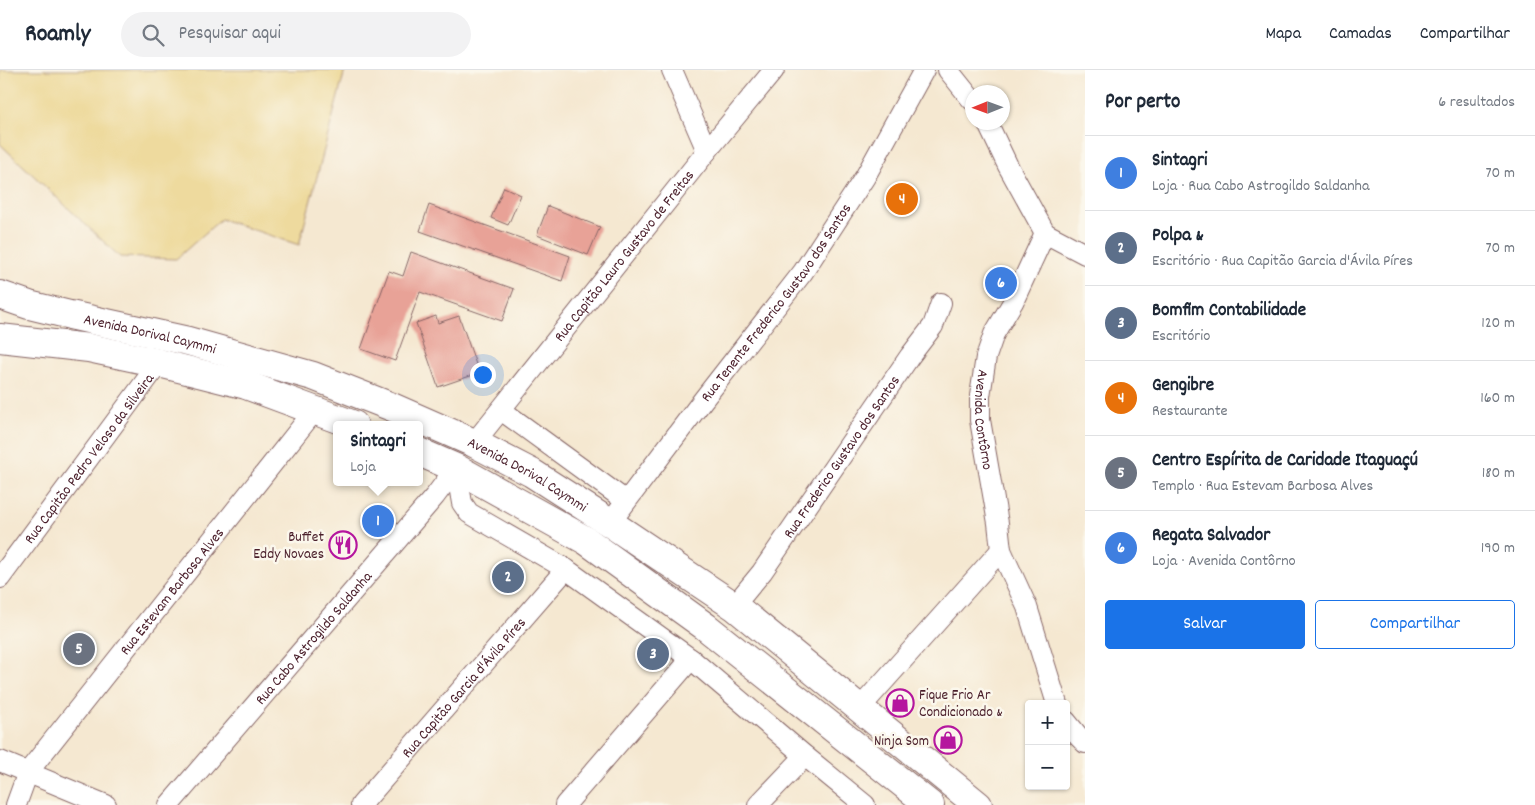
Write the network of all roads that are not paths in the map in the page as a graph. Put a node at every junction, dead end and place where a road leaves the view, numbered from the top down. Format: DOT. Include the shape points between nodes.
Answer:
graph roads {
  1 [pos="672,70"];
  2 [pos="774,70"];
  3 [pos="924,70"];
  4 [pos="948,70"];
  5 [pos="965,91"];
  6 [pos="991,130"];
  7 [pos="706,151"];
  8 [pos="1045,233"];
  9 [pos="1085,254"];
  10 [pos="0,295"];
  11 [pos="941,303"];
  12 [pos="0,338"];
  13 [pos="159,362"];
  14 [pos="315,410"];
  15 [pos="501,410"];
  16 [pos="344,421"];
  17 [pos="474,443"];
  18 [pos="423,454"];
  19 [pos="456,468"];
  20 [pos="626,500"];
  21 [pos="610,523"];
  22 [pos="1001,550"];
  23 [pos="566,569"];
  24 [pos="0,578"];
  25 [pos="734,606"];
  26 [pos="691,659"];
  27 [pos="1056,700"];
  28 [pos="859,709"];
  29 [pos="1070,727"];
  30 [pos="1085,743"];
  31 [pos="805,756"];
  32 [pos="0,761"];
  33 [pos="28,772"];
  34 [pos="98,804"];
  35 [pos="16,805"];
  36 [pos="169,805"];
  37 [pos="361,805"];
  38 [pos="565,805"];
  39 [pos="758,805"];
  40 [pos="865,805"];
  41 [pos="930,805"];
  42 [pos="978,805"];
  1 -- 7 [label="street"];
  2 -- 7 [label="street, Rua Capitão Lauro Gustavo de Freitas"];
  3 -- 20 [label="street, Rua Tenente Frederico Gustavo dos Santos" via="866,177 803,272"];
  4 -- 5 [label="street"];
  6 -- 8 [label="street"];
  7 -- 15 [label="street, Rua Capitão Lauro Gustavo de Freitas"];
  8 -- 9 [label="street"];
  8 -- 22 [label="street, Avenida Contôrno" via="1013,302 994,334 981,386 980,420"];
  10 -- 17 [label="main road, Avenida Dorival Caymmi" via="29,305 188,341 313,376"];
  11 -- 25 [label="street, Rua Frederico Gustavo dos Santos" via="934,326 762,572"];
  12 -- 13 [label="main road, Avenida Dorival Caymmi" via="89,348"];
  13 -- 14 [label="main road, Avenida Dorival Caymmi" via="246,385"];
  13 -- 24 [label="street, Rua Capitão Pedro Veloso da Silveira"];
  14 -- 16 [label="main road, Avenida Dorival Caymmi"];
  14 -- 33 [label="street, Rua Estevam Barbosa Alves"];
  15 -- 17 [label="street, Rua Capitão Lauro Gustavo de Freitas"];
  15 -- 20 [label="street"];
  17 -- 21 [label="main road, Avenida Dorival Caymmi" via="532,473"];
  18 -- 19 [label="main road, Avenida Dorival Caymmi"];
  19 -- 23 [label="street" via="462,503 469,513"];
  19 -- 36 [label="street, Rua Cabo Astrogildo Saldanha" via="436,496"];
  19 -- 41 [label="main road, Avenida Dorival Caymmi" via="587,541 706,627"];
  20 -- 21 [label="street, Rua Tenente Frederico Gustavo dos Santos"];
  21 -- 25 [label="main road, Avenida Dorival Caymmi"];
  22 -- 27 [label="street, Avenida Contôrno" via="1027,606"];
  22 -- 28 [label="street"];
  23 -- 26 [label="street"];
  23 -- 37 [label="street, Rua Capitão Garcia d'Ávila Píres"];
  25 -- 28 [label="main road, Avenida Dorival Caymmi"];
  26 -- 31 [label="street"];
  26 -- 38 [label="street"];
  28 -- 42 [label="main road, Avenida Dorival Caymmi"];
  29 -- 30 [label="street"];
  31 -- 39 [label="street"];
  31 -- 40 [label="street"];
  32 -- 33 [label="street"];
  33 -- 34 [label="street"];
  33 -- 35 [label="street, Rua Estevam Barbosa Alves"];
}
